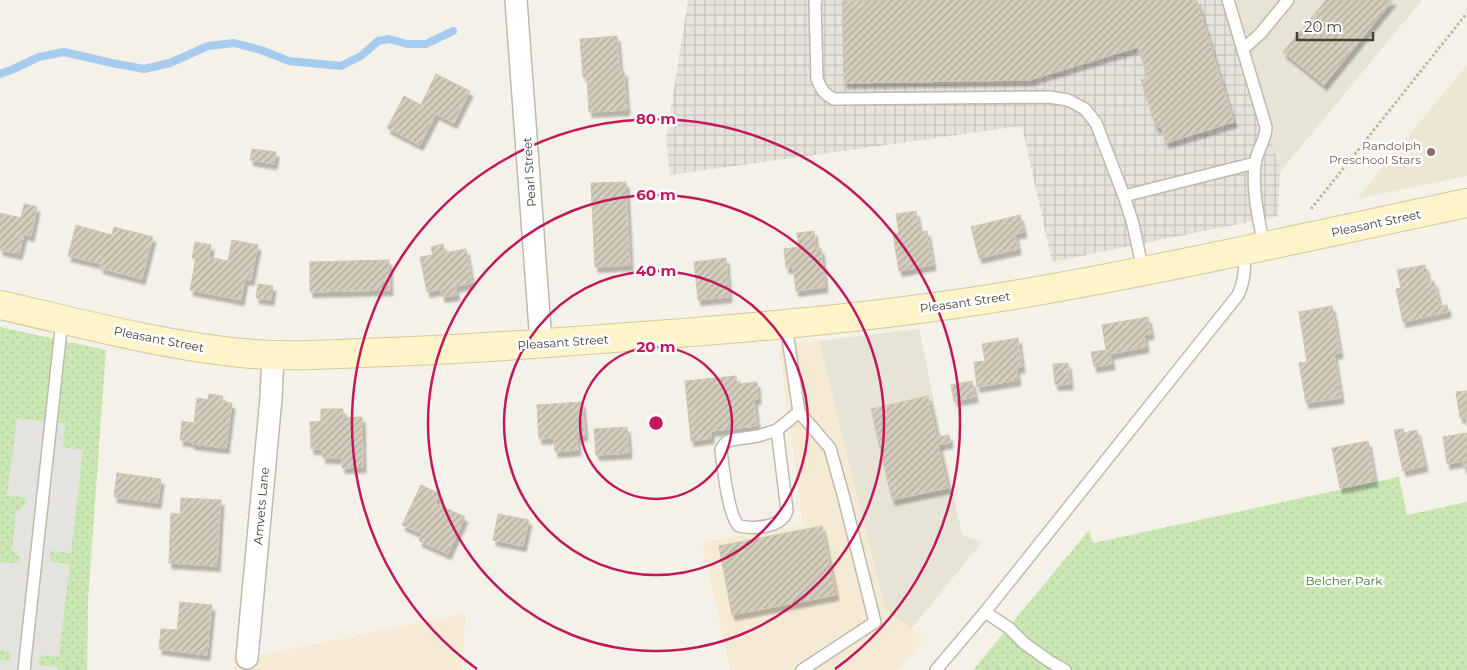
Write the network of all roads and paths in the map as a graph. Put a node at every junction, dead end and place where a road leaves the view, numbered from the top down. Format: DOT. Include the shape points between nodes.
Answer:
graph roads {
  1 [pos="516,0"];
  2 [pos="816,0"];
  3 [pos="1228,0"];
  4 [pos="1288,0"];
  5 [pos="1467,13"];
  6 [pos="1243,49"];
  7 [pos="1255,163"];
  8 [pos="1124,196"];
  9 [pos="1467,203"];
  10 [pos="1264,246"];
  11 [pos="1143,271"];
  12 [pos="0,305"];
  13 [pos="62,320"];
  14 [pos="786,325"];
  15 [pos="541,343"];
  16 [pos="273,355"];
  17 [pos="799,412"];
  18 [pos="777,430"];
  19 [pos="985,612"];
  20 [pos="247,664"];
  21 [pos="24,670"];
  22 [pos="802,670"];
  23 [pos="936,670"];
  24 [pos="1065,670"];
  1 -- 15 [label="street, Pearl Street"];
  2 -- 8 [label="lane" via="817,79 826,95 843,100 1049,97 1068,100 1085,109 1096,123"];
  3 -- 6 [label="lane"];
  4 -- 6 [label="lane"];
  5 -- 10 [label="path"];
  6 -- 7 [label="lane" via="1266,127"];
  7 -- 8 [label="lane"];
  7 -- 10 [label="lane" via="1254,184"];
  8 -- 11 [label="lane"];
  9 -- 10 [label="street, Pleasant Street"];
  10 -- 11 [label="street, Pleasant Street"];
  10 -- 19 [label="lane" via="1245,272 1238,295"];
  11 -- 14 [label="street, Pleasant Street" via="1012,295"];
  12 -- 13 [label="street, Pleasant Street"];
  13 -- 16 [label="street, Pleasant Street" via="190,347"];
  13 -- 21 [label="lane"];
  14 -- 15 [label="street, Pleasant Street"];
  14 -- 17 [label="lane"];
  15 -- 16 [label="street, Pleasant Street" via="374,353"];
  16 -- 20 [label="street, Amvets Lane"];
  17 -- 18 [label="lane"];
  17 -- 22 [label="lane" via="830,448 875,622"];
  18 -- 18 [label="lane" via="787,514 779,522 762,527 739,526 728,492 722,447 731,440"];
  19 -- 23 [label="lane"];
  19 -- 24 [label="lane"];
}
